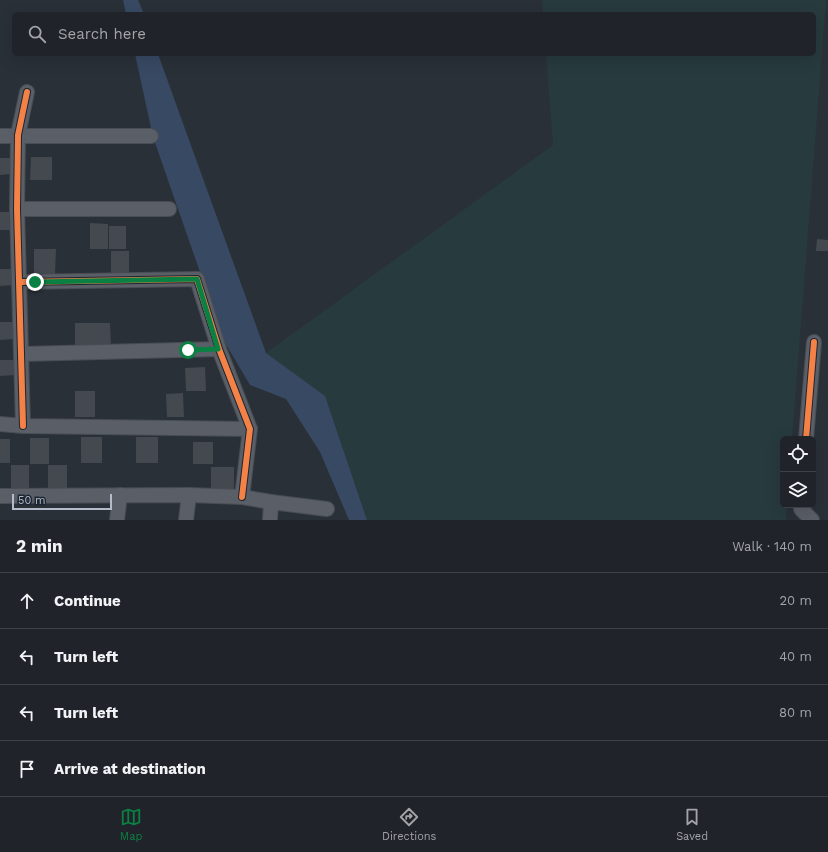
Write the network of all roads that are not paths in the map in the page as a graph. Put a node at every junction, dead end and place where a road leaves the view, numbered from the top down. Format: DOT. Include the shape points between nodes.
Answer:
graph roads {
  1 [pos="27,92"];
  2 [pos="18,135"];
  3 [pos="0,136"];
  4 [pos="151,136"];
  5 [pos="18,209"];
  6 [pos="169,209"];
  7 [pos="20,282"];
  8 [pos="814,342"];
  9 [pos="218,349"];
  10 [pos="22,354"];
  11 [pos="0,424"];
  12 [pos="23,426"];
  13 [pos="250,429"];
  14 [pos="806,436"];
  15 [pos="120,495"];
  16 [pos="189,495"];
  17 [pos="0,496"];
  18 [pos="242,497"];
  19 [pos="271,502"];
  20 [pos="801,508"];
  21 [pos="327,509"];
  22 [pos="117,520"];
  23 [pos="186,520"];
  24 [pos="270,520"];
  25 [pos="812,520"];
  1 -- 2 [label="street"];
  2 -- 3 [label="street"];
  2 -- 4 [label="street"];
  2 -- 5 [label="street"];
  5 -- 6 [label="street"];
  5 -- 7 [label="street"];
  7 -- 9 [label="street" via="197,279"];
  7 -- 10 [label="street"];
  8 -- 14 [label="street"];
  9 -- 10 [label="street"];
  9 -- 13 [label="street"];
  10 -- 12 [label="street"];
  11 -- 12 [label="street"];
  12 -- 13 [label="street"];
  13 -- 18 [label="street"];
  15 -- 16 [label="street"];
  15 -- 17 [label="street"];
  15 -- 22 [label="street"];
  16 -- 18 [label="street"];
  16 -- 23 [label="street"];
  18 -- 19 [label="street"];
  19 -- 21 [label="street"];
  19 -- 24 [label="street"];
  20 -- 25 [label="street"];
}
